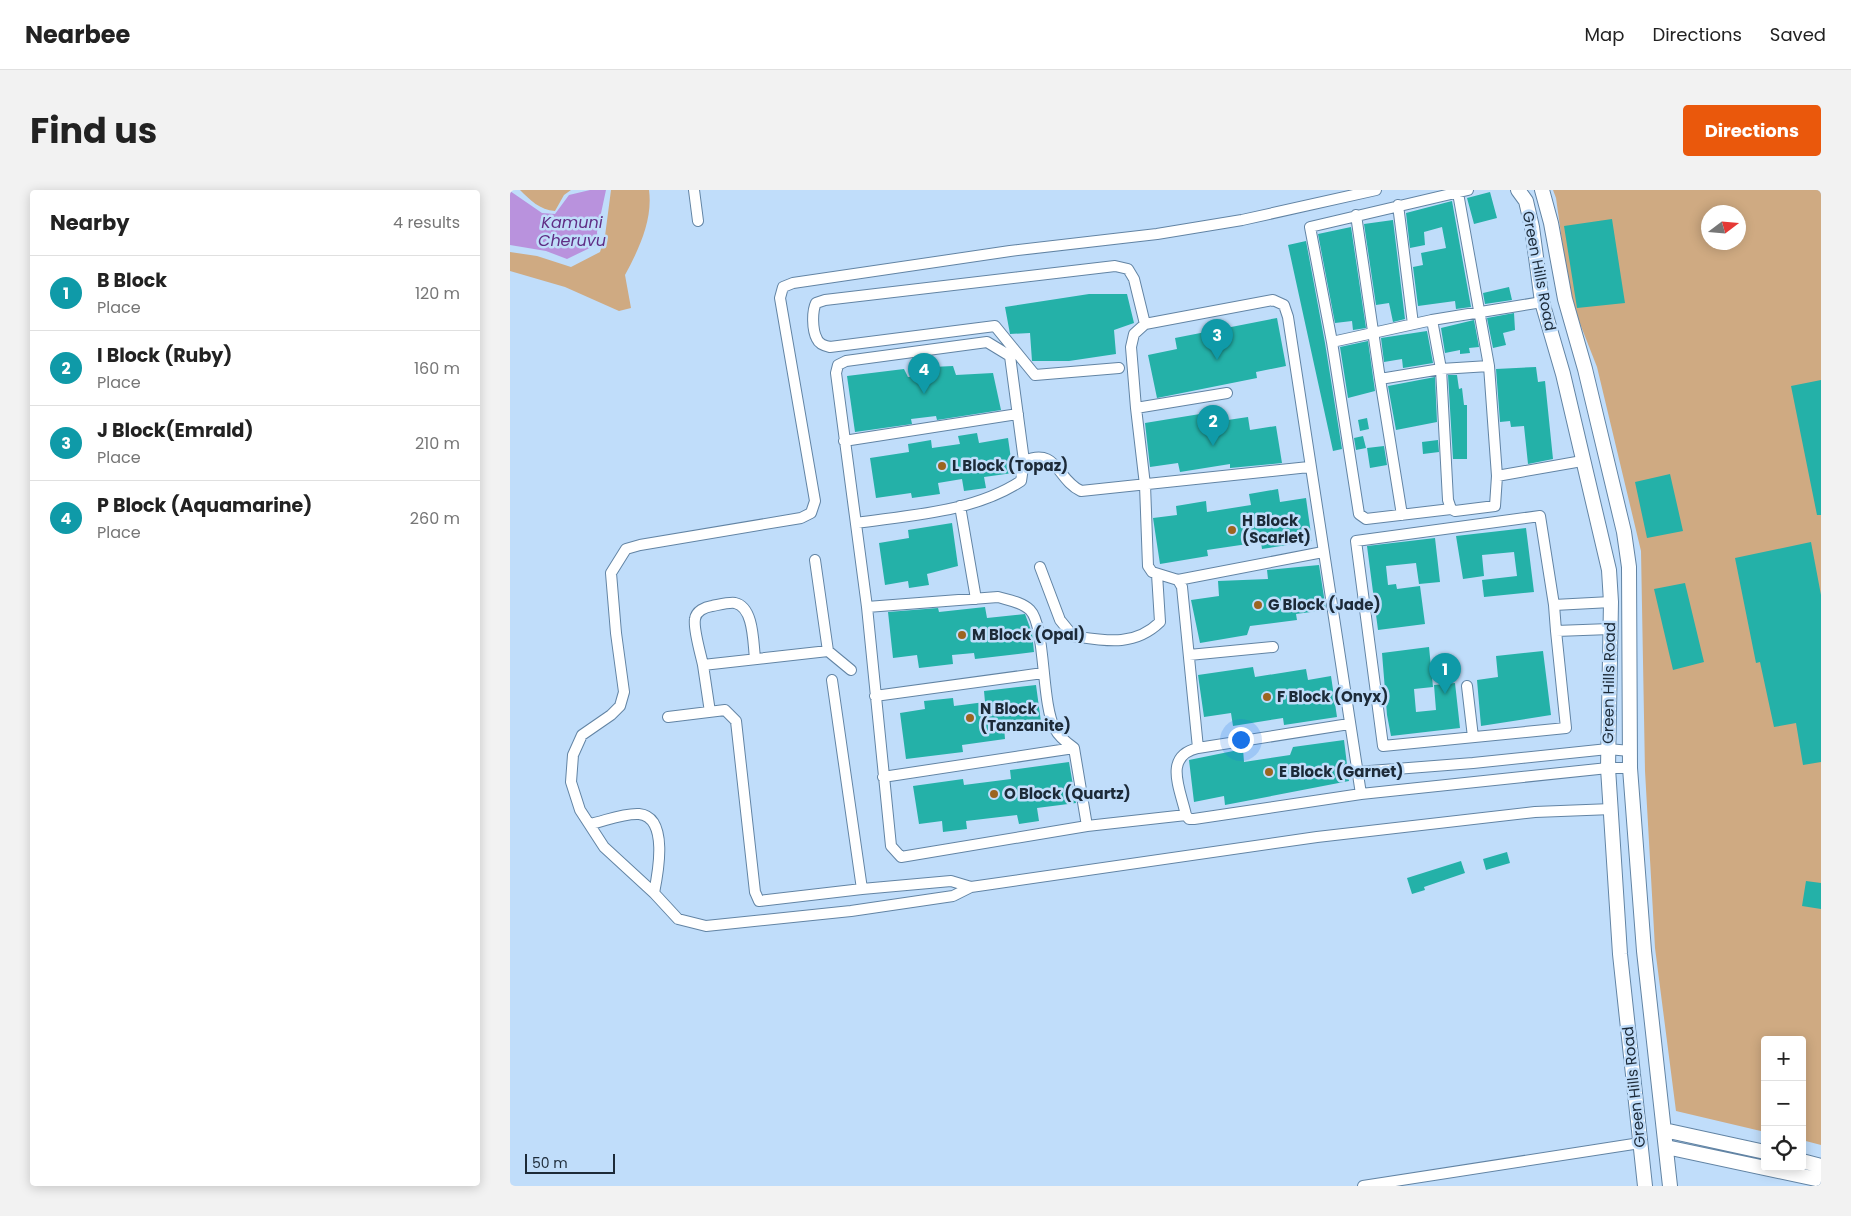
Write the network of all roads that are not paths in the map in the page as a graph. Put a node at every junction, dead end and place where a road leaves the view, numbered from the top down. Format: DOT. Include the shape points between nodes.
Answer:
graph roads {
  1 [pos="694,190"];
  2 [pos="1376,190"];
  3 [pos="1518,190"];
  4 [pos="1542,190"];
  5 [pos="1463,192"];
  6 [pos="1398,205"];
  7 [pos="1356,215"];
  8 [pos="698,221"];
  9 [pos="1542,302"];
  10 [pos="1480,311"];
  11 [pos="1432,320"];
  12 [pos="1145,324"];
  13 [pos="1412,324"];
  14 [pos="1374,332"];
  15 [pos="1332,342"];
  16 [pos="1489,366"];
  17 [pos="1119,368"];
  18 [pos="1441,370"];
  19 [pos="1380,379"];
  20 [pos="1227,393"];
  21 [pos="1136,408"];
  22 [pos="1018,414"];
  23 [pos="844,441"];
  24 [pos="1582,461"];
  25 [pos="1024,462"];
  26 [pos="1309,467"];
  27 [pos="1497,476"];
  28 [pos="1145,485"];
  29 [pos="960,506"];
  30 [pos="1451,509"];
  31 [pos="1402,515"];
  32 [pos="856,524"];
  33 [pos="1322,552"];
  34 [pos="815,560"];
  35 [pos="1040,567"];
  36 [pos="1157,574"];
  37 [pos="1178,580"];
  38 [pos="976,598"];
  39 [pos="1611,602"];
  40 [pos="1554,605"];
  41 [pos="867,607"];
  42 [pos="1610,630"];
  43 [pos="1556,631"];
  44 [pos="1273,647"];
  45 [pos="828,651"];
  46 [pos="1189,655"];
  47 [pos="756,658"];
  48 [pos="703,665"];
  49 [pos="851,670"];
  50 [pos="1043,674"];
  51 [pos="832,680"];
  52 [pos="1466,686"];
  53 [pos="875,696"];
  54 [pos="710,712"];
  55 [pos="668,717"];
  56 [pos="1349,724"];
  57 [pos="1473,737"];
  58 [pos="1074,748"];
  59 [pos="1198,748"];
  60 [pos="1608,749"];
  61 [pos="1630,751"];
  62 [pos="1472,763"];
  63 [pos="1608,768"];
  64 [pos="1630,768"];
  65 [pos="1357,772"];
  66 [pos="883,777"];
  67 [pos="1475,783"];
  68 [pos="1360,794"];
  69 [pos="1612,809"];
  70 [pos="1186,815"];
  71 [pos="590,824"];
  72 [pos="1088,826"];
  73 [pos="971,887"];
  74 [pos="862,889"];
  75 [pos="654,893"];
  76 [pos="1664,1130"];
  77 [pos="1640,1143"];
  78 [pos="1666,1147"];
  79 [pos="1761,1151"];
  80 [pos="1806,1162"];
  81 [pos="1821,1166"];
  82 [pos="1821,1180"];
  83 [pos="1363,1186"];
  84 [pos="1645,1186"];
  85 [pos="1670,1186"];
  1 -- 8 [label="street"];
  2 -- 71 [label="street" via="1213,224 862,272 783,287 780,298 814,501 810,513 801,518 626,549 611,574 624,692 620,706 582,735 573,755 571,782 580,810"];
  3 -- 9 [label="street, Green Hills Road" via="1526,201 1532,227"];
  4 -- 61 [label="street, Green Hills Road" via="1565,299 1624,532 1630,602"];
  5 -- 6 [label="street"];
  5 -- 10 [label="street"];
  6 -- 7 [label="street"];
  6 -- 13 [label="street"];
  7 -- 14 [label="street"];
  7 -- 15 [label="street" via="1310,227"];
  9 -- 10 [label="street"];
  9 -- 24 [label="street, Green Hills Road" via="1563,374"];
  10 -- 11 [label="street"];
  10 -- 16 [label="street"];
  11 -- 13 [label="street"];
  11 -- 18 [label="street"];
  12 -- 17 [label="street" via="1134,279 1128,269 1115,266 825,300 816,303 812,310 817,339 830,347 995,326 1035,376"];
  12 -- 21 [label="street" via="1134,334 1130,347"];
  12 -- 26 [label="street" via="1273,300 1284,305"];
  13 -- 14 [label="street"];
  14 -- 15 [label="street"];
  14 -- 19 [label="street"];
  15 -- 31 [label="street" via="1360,514 1366,518"];
  16 -- 18 [label="street"];
  16 -- 27 [label="street"];
  18 -- 19 [label="street"];
  18 -- 30 [label="street"];
  19 -- 31 [label="street"];
  20 -- 21 [label="street"];
  21 -- 28 [label="street"];
  22 -- 23 [label="street"];
  22 -- 23 [label="street" via="1010,356 987,342 846,361 838,365 836,373"];
  22 -- 25 [label="street"];
  23 -- 32 [label="street"];
  24 -- 27 [label="street"];
  24 -- 39 [label="street, Green Hills Road" via="1609,570"];
  25 -- 28 [label="street" via="1034,457 1045,457 1054,463 1066,481 1081,491"];
  25 -- 29 [label="street" via="1021,481 1004,493"];
  26 -- 28 [label="street"];
  26 -- 33 [label="street"];
  27 -- 30 [label="street" via="1495,506"];
  28 -- 36 [label="street" via="1148,566"];
  29 -- 32 [label="street"];
  29 -- 38 [label="street"];
  30 -- 31 [label="street"];
  32 -- 41 [label="street"];
  33 -- 37 [label="street"];
  33 -- 56 [label="street"];
  34 -- 45 [label="street"];
  35 -- 36 [label="street" via="1060,620 1074,636 1116,642 1148,634 1160,622"];
  36 -- 37 [label="street"];
  37 -- 46 [label="street" via="1182,587"];
  38 -- 41 [label="street"];
  38 -- 50 [label="street" via="998,597 1030,610 1038,626"];
  39 -- 40 [label="street"];
  39 -- 42 [label="street, Green Hills Road"];
  40 -- 43 [label="street"];
  40 -- 57 [label="street" via="1540,516 1356,540 1383,746"];
  41 -- 53 [label="street"];
  42 -- 43 [label="street"];
  42 -- 60 [label="street, Green Hills Road"];
  43 -- 57 [label="street" via="1566,728"];
  44 -- 46 [label="street"];
  45 -- 47 [label="street"];
  45 -- 49 [label="street"];
  46 -- 59 [label="street"];
  47 -- 48 [label="street"];
  47 -- 48 [label="street" via="749,618 744,608 734,603 718,605 699,611 694,620"];
  48 -- 54 [label="street"];
  50 -- 53 [label="street"];
  50 -- 58 [label="street" via="1054,729"];
  51 -- 74 [label="street"];
  52 -- 57 [label="street"];
  53 -- 66 [label="street"];
  54 -- 55 [label="street"];
  54 -- 74 [label="street" via="725,710 736,721 755,892 759,901"];
  56 -- 59 [label="street"];
  56 -- 65 [label="street"];
  58 -- 66 [label="street"];
  58 -- 72 [label="street"];
  59 -- 70 [label="street" via="1185,751 1178,758 1176,768"];
  60 -- 61 [label="street"];
  60 -- 62 [label="street"];
  60 -- 63 [label="street, Green Hills Road"];
  61 -- 64 [label="street, Green Hills Road"];
  62 -- 65 [label="street"];
  62 -- 67 [label="street"];
  63 -- 64 [label="street"];
  63 -- 67 [label="street"];
  63 -- 69 [label="street, Green Hills Road"];
  64 -- 76 [label="street, Green Hills Road" via="1644,951"];
  65 -- 68 [label="street"];
  66 -- 72 [label="street" via="891,846 901,857"];
  67 -- 68 [label="street"];
  68 -- 70 [label="street" via="1194,819"];
  69 -- 73 [label="street" via="1535,812 1317,837"];
  69 -- 77 [label="street, Green Hills Road" via="1620,954"];
  70 -- 72 [label="street"];
  71 -- 75 [label="street" via="604,846"];
  71 -- 75 [label="street" via="631,814 652,820 657,829 660,852"];
  73 -- 74 [label="street" via="951,881"];
  73 -- 75 [label="street" via="953,896 706,926 678,919"];
  76 -- 78 [label="street, Green Hills Road"];
  76 -- 79 [label="street"];
  77 -- 83 [label="street"];
  77 -- 84 [label="street, Green Hills Road"];
  78 -- 82 [label="street"];
  78 -- 85 [label="street, Green Hills Road"];
  80 -- 81 [label="street"];
}
